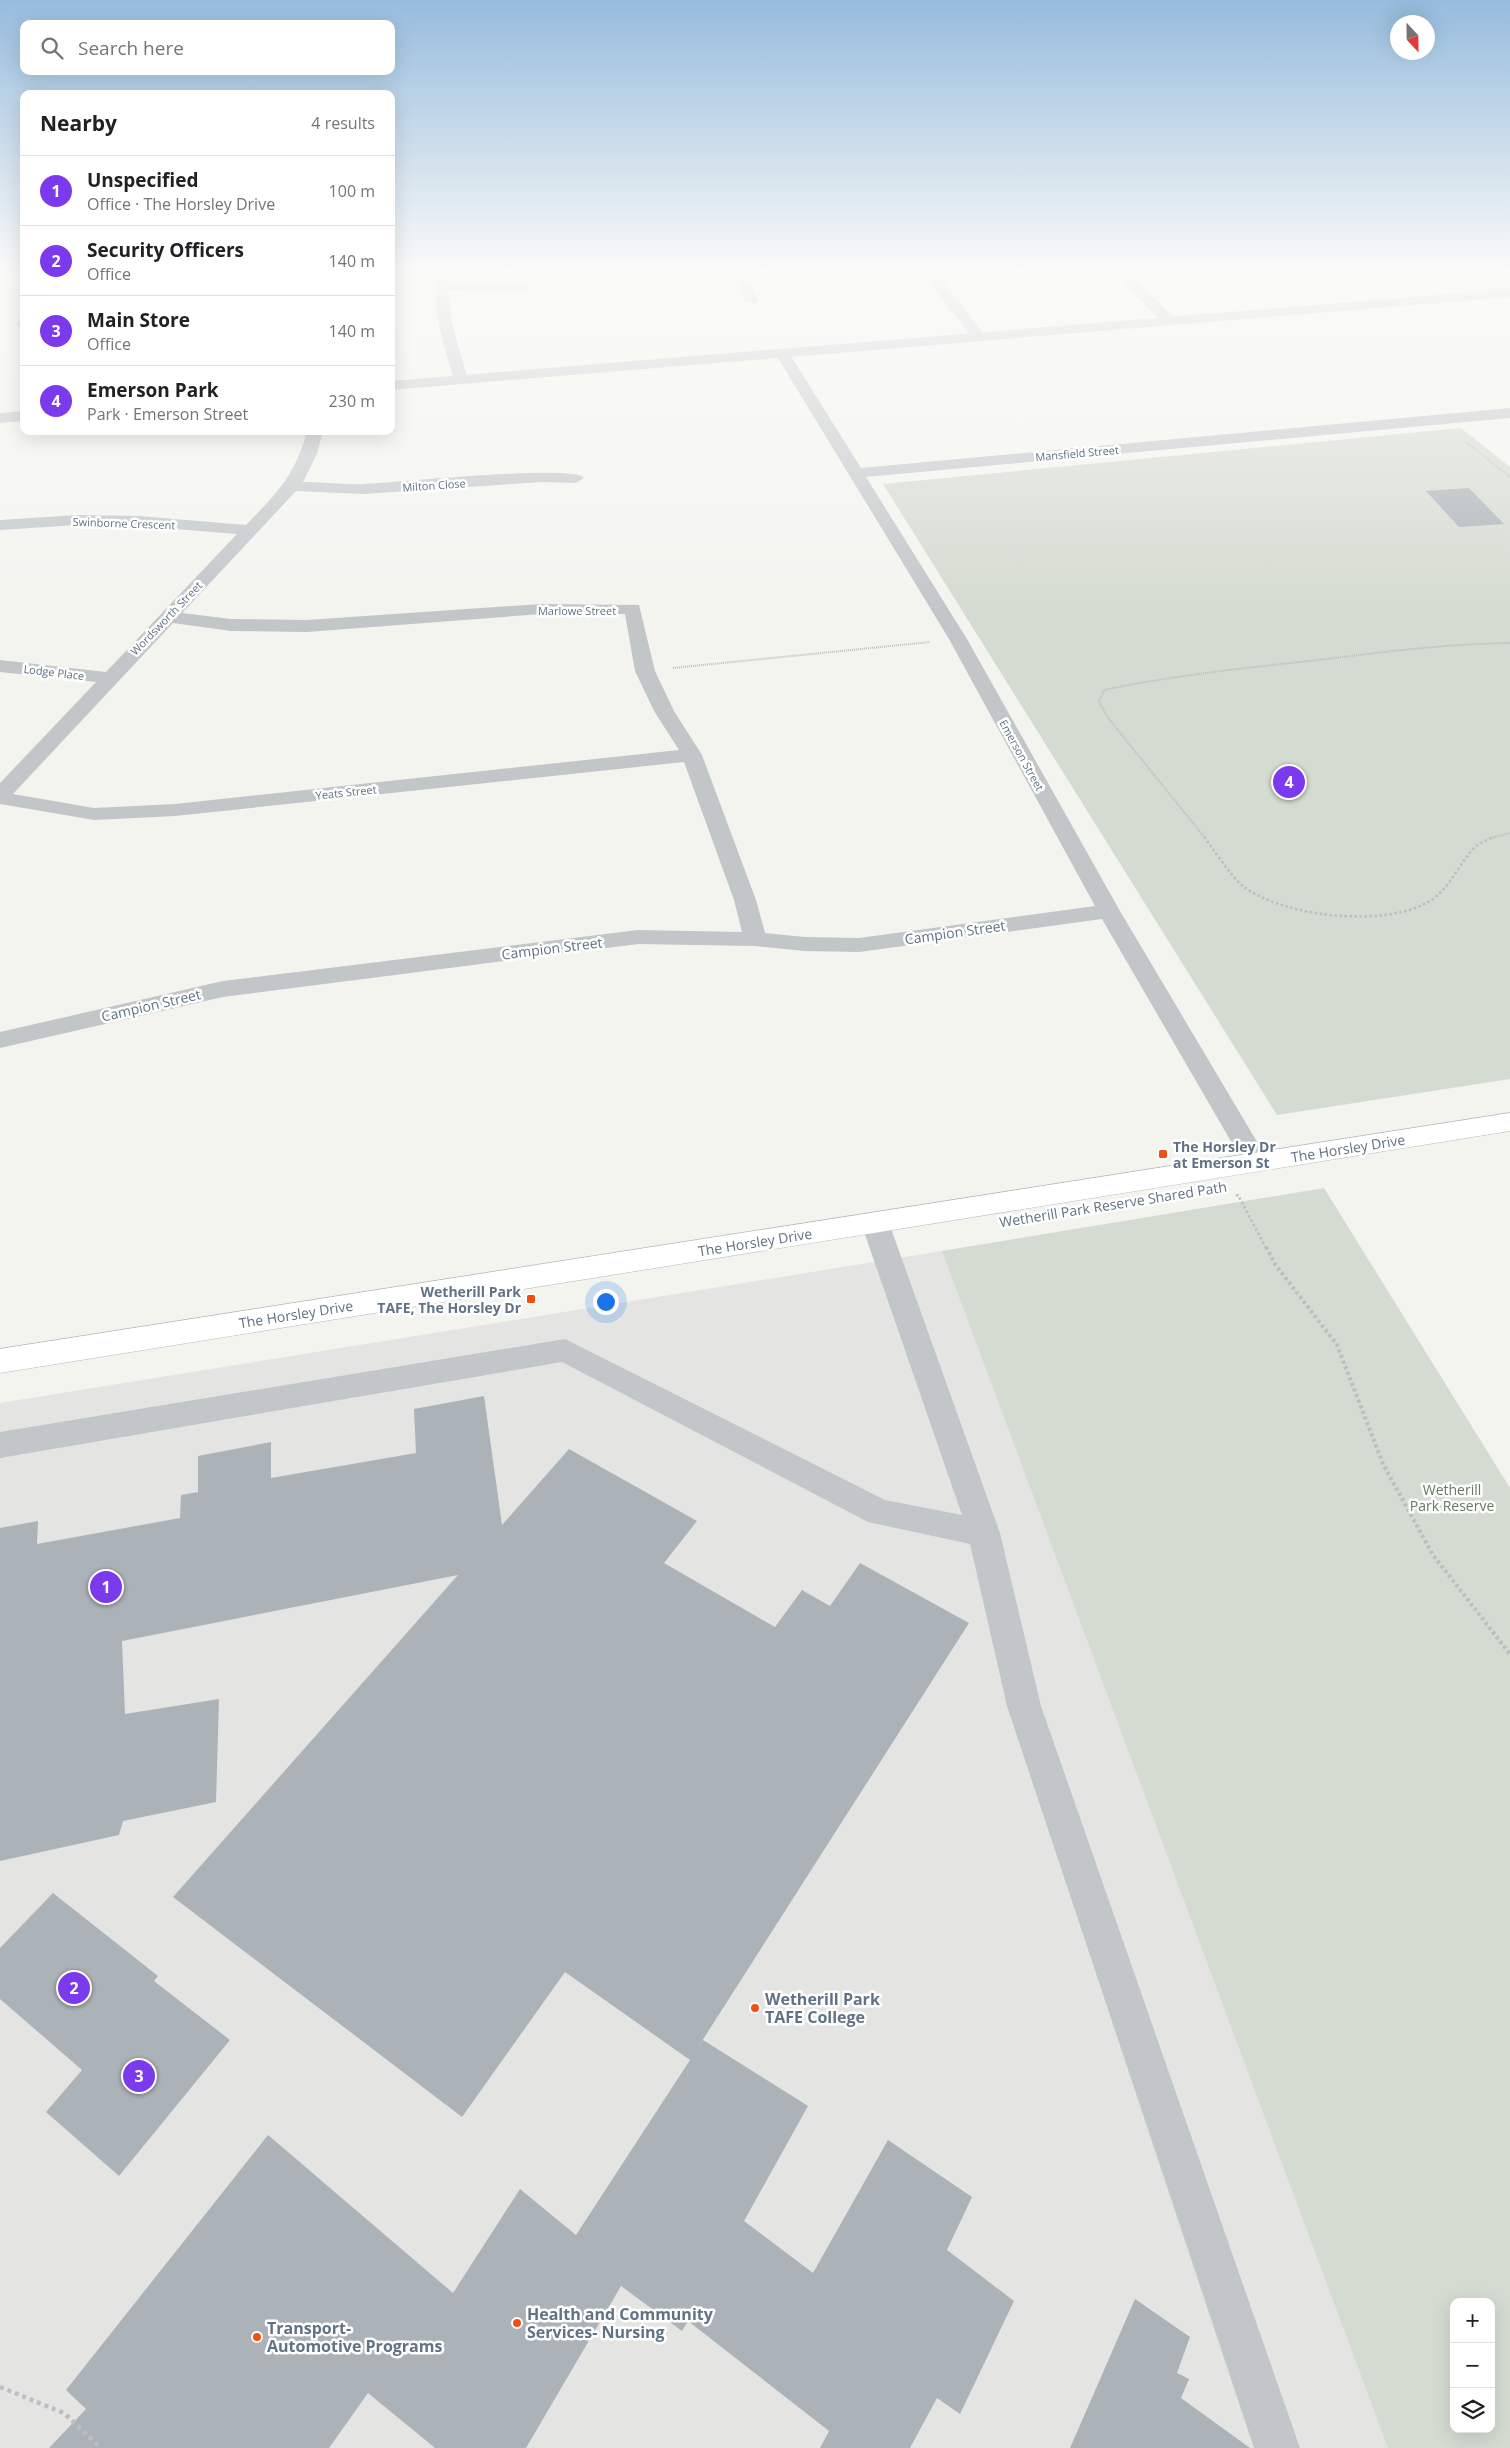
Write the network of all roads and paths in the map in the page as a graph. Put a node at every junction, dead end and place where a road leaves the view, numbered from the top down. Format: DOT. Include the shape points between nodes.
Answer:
graph roads {
  1 [pos="423,383"];
  2 [pos="800,383"];
  3 [pos="395,386"];
  4 [pos="1510,413"];
  5 [pos="20,416"];
  6 [pos="0,418"];
  7 [pos="1438,419"];
  8 [pos="314,435"];
  9 [pos="854,473"];
  10 [pos="1510,477"];
  11 [pos="576,478"];
  12 [pos="292,486"];
  13 [pos="0,525"];
  14 [pos="248,530"];
  15 [pos="167,617"];
  16 [pos="958,639"];
  17 [pos="1510,643"];
  18 [pos="0,666"];
  19 [pos="645,671"];
  20 [pos="108,678"];
  21 [pos="692,754"];
  22 [pos="0,796"];
  23 [pos="1510,833"];
  24 [pos="1109,911"];
  25 [pos="755,939"];
  26 [pos="0,1040"];
  27 [pos="1510,1122"];
  28 [pos="1256,1162"];
  29 [pos="1230,1196"];
  30 [pos="875,1222"];
  31 [pos="0,1361"];
  32 [pos="0,1446"];
  33 [pos="984,1533"];
  34 [pos="1510,1654"];
  35 [pos="0,2387"];
  36 [pos="101,2448"];
  37 [pos="1277,2448"];
  1 -- 3 [label="street"];
  2 -- 9 [label="street, Emerson Street"];
  4 -- 7 [label="street, Mansfield Street"];
  5 -- 6 [label="street"];
  7 -- 9 [label="street, Mansfield Street"];
  7 -- 10 [label="path"];
  8 -- 12 [label="street, Wordsworth Street" via="309,454"];
  9 -- 16 [label="street, Emerson Street"];
  11 -- 12 [label="street, Milton Close" via="542,477 363,489"];
  12 -- 14 [label="street, Wordsworth Street"];
  13 -- 14 [label="street, Swinborne Crescent" via="77,520 139,521"];
  14 -- 15 [label="street, Wordsworth Street"];
  15 -- 19 [label="street, Marlowe Street" via="231,625 307,626 541,609 633,609"];
  15 -- 20 [label="street, Wordsworth Street"];
  16 -- 19 [label="path"];
  16 -- 24 [label="street, Emerson Street"];
  17 -- 23 [label="path" via="1369,654 1156,678 1104,690 1099,702 1109,719 1244,886 1279,904 1310,913 1350,916 1385,915 1416,909 1439,894 1477,845 1497,835"];
  18 -- 20 [label="street, Lodge Place"];
  19 -- 21 [label="street, Marlowe Street" via="664,711"];
  20 -- 22 [label="street, Wordsworth Street"];
  21 -- 22 [label="street, Yeats Street" via="175,810 94,814"];
  21 -- 25 [label="street, Marlowe Street" via="745,900"];
  24 -- 25 [label="street, Campion Street" via="860,945"];
  24 -- 28 [label="street, Emerson Street"];
  25 -- 26 [label="street, Campion Street" via="638,937 223,989"];
  27 -- 28 [label="main road, The Horsley Drive"];
  28 -- 30 [label="main road, The Horsley Drive"];
  29 -- 34 [label="path, Wetherill Park Reserve Shared Path" via="1238,1195 1275,1264 1337,1345 1383,1464 1433,1555"];
  30 -- 31 [label="main road, The Horsley Drive"];
  30 -- 33 [label="street"];
  32 -- 33 [label="street" via="566,1350 879,1512"];
  33 -- 37 [label="street" via="1024,1706"];
  35 -- 36 [label="path" via="64,2413"];
}
